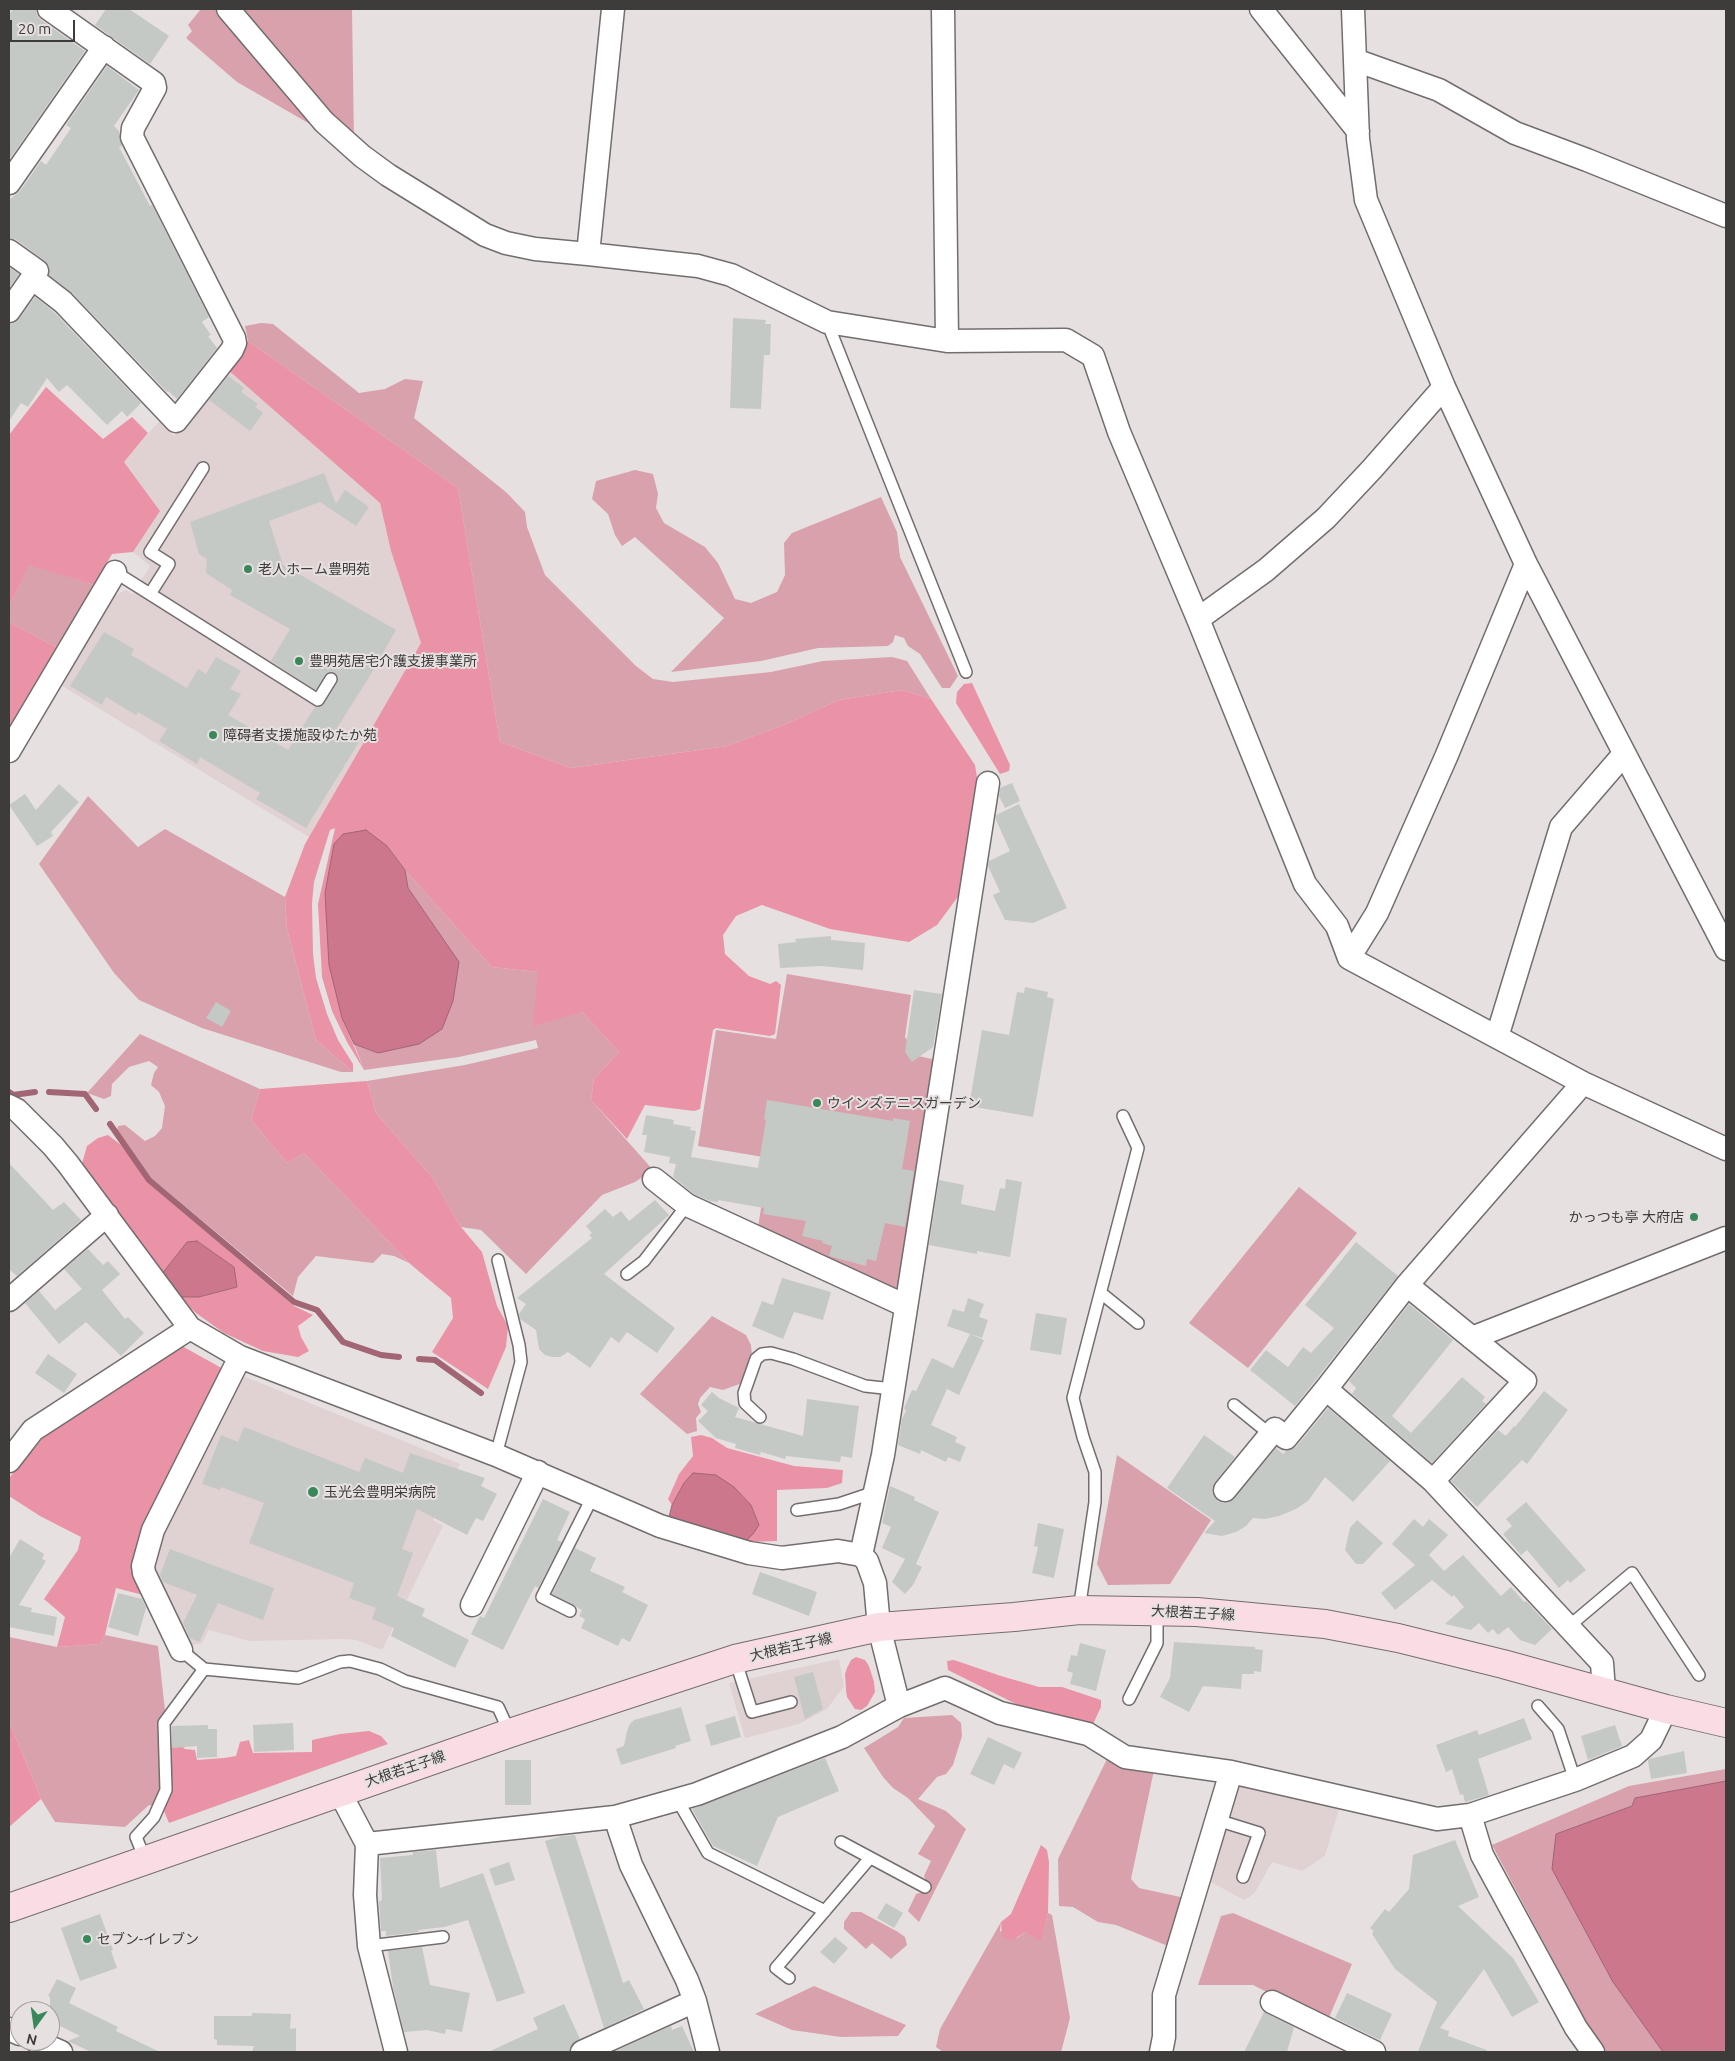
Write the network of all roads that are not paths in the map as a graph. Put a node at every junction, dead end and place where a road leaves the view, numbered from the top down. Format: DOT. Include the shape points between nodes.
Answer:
graph roads {
  1 [pos="49,9"];
  2 [pos="228,9"];
  3 [pos="613,9"];
  4 [pos="943,9"];
  5 [pos="1261,9"];
  6 [pos="1353,9"];
  7 [pos="104,47"];
  8 [pos="1355,60"];
  9 [pos="1358,131"];
  10 [pos="9,183"];
  11 [pos="1726,216"];
  12 [pos="9,251"];
  13 [pos="588,254"];
  14 [pos="32,278"];
  15 [pos="9,311"];
  16 [pos="826,322"];
  17 [pos="947,341"];
  18 [pos="1444,387"];
  19 [pos="203,468"];
  20 [pos="1526,564"];
  21 [pos="115,572"];
  22 [pos="150,594"];
  23 [pos="1198,619"];
  24 [pos="966,672"];
  25 [pos="331,679"];
  26 [pos="9,751"];
  27 [pos="1624,754"];
  28 [pos="988,783"];
  29 [pos="1726,950"];
  30 [pos="1349,958"];
  31 [pos="1497,1037"];
  32 [pos="1583,1083"];
  33 [pos="9,1106"];
  34 [pos="1123,1116"];
  35 [pos="1726,1149"];
  36 [pos="654,1179"];
  37 [pos="687,1205"];
  38 [pos="107,1216"];
  39 [pos="1726,1238"];
  40 [pos="498,1260"];
  41 [pos="628,1274"];
  42 [pos="1408,1285"];
  43 [pos="1101,1293"];
  44 [pos="9,1300"];
  45 [pos="906,1306"];
  46 [pos="1138,1323"];
  47 [pos="190,1328"];
  48 [pos="1472,1338"];
  49 [pos="240,1357"];
  50 [pos="893,1389"];
  51 [pos="1326,1389"];
  52 [pos="1234,1405"];
  53 [pos="760,1416"];
  54 [pos="1270,1435"];
  55 [pos="496,1455"];
  56 [pos="9,1461"];
  57 [pos="538,1472"];
  58 [pos="1433,1481"];
  59 [pos="1225,1490"];
  60 [pos="875,1492"];
  61 [pos="593,1496"];
  62 [pos="797,1510"];
  63 [pos="861,1556"];
  64 [pos="472,1605"];
  65 [pos="1079,1610"];
  66 [pos="1157,1611"];
  67 [pos="570,1612"];
  68 [pos="879,1627"];
  69 [pos="1568,1627"];
  70 [pos="181,1650"];
  71 [pos="735,1659"];
  72 [pos="204,1669"];
  73 [pos="1698,1675"];
  74 [pos="1604,1691"];
  75 [pos="1129,1699"];
  76 [pos="791,1702"];
  77 [pos="899,1706"];
  78 [pos="1538,1706"];
  79 [pos="1666,1709"];
  80 [pos="1726,1723"];
  81 [pos="510,1733"];
  82 [pos="1231,1772"];
  83 [pos="1575,1780"];
  84 [pos="339,1791"];
  85 [pos="677,1799"];
  86 [pos="1470,1815"];
  87 [pos="615,1817"];
  88 [pos="1217,1820"];
  89 [pos="841,1842"];
  90 [pos="367,1844"];
  91 [pos="870,1858"];
  92 [pos="145,1859"];
  93 [pos="1243,1877"];
  94 [pos="925,1888"];
  95 [pos="9,1908"];
  96 [pos="825,1911"];
  97 [pos="443,1937"];
  98 [pos="369,1946"];
  99 [pos="789,1978"];
  100 [pos="695,2000"];
  101 [pos="1272,2002"];
  102 [pos="396,2052"];
  103 [pos="582,2052"];
  104 [pos="708,2052"];
  105 [pos="1161,2052"];
  106 [pos="1374,2052"];
  107 [pos="1593,2052"];
  1 -- 7 [label="street"];
  2 -- 13 [label="street" via="324,122 388,175 485,235 535,249"];
  3 -- 13 [label="street"];
  4 -- 17 [label="street"];
  5 -- 9 [label="street"];
  6 -- 8 [label="street"];
  7 -- 10 [label="street"];
  7 -- 14 [label="street" via="154,83 155,88 133,128 132,137 235,343 176,421 63,302"];
  8 -- 9 [label="street"];
  8 -- 11 [label="street" via="1438,90 1515,133"];
  9 -- 18 [label="street" via="1366,200"];
  12 -- 14 [label="street" via="36,271"];
  13 -- 16 [label="street" via="698,266 731,275"];
  14 -- 15 [label="street"];
  16 -- 17 [label="street"];
  16 -- 24 [label="lane"];
  17 -- 23 [label="street" via="1066,340 1093,356 1119,432"];
  18 -- 20 [label="street"];
  18 -- 23 [label="street" via="1326,518 1266,570"];
  19 -- 22 [label="lane" via="150,552 169,564"];
  20 -- 27 [label="street"];
  20 -- 30 [label="street" via="1377,912"];
  21 -- 22 [label="lane"];
  21 -- 26 [label="street"];
  22 -- 25 [label="lane" via="318,700"];
  23 -- 30 [label="street" via="1305,884 1337,926"];
  27 -- 29 [label="street"];
  27 -- 31 [label="street" via="1561,827"];
  28 -- 45 [label="street"];
  30 -- 31 [label="street"];
  31 -- 32 [label="street"];
  32 -- 35 [label="street"];
  32 -- 42 [label="street"];
  33 -- 38 [label="street" via="53,1146"];
  34 -- 43 [label="lane" via="1138,1148"];
  36 -- 37 [label="street"];
  37 -- 41 [label="lane" via="644,1261"];
  37 -- 45 [label="street"];
  38 -- 44 [label="street"];
  38 -- 47 [label="street"];
  39 -- 48 [label="street"];
  40 -- 55 [label="lane" via="521,1362"];
  42 -- 48 [label="street"];
  42 -- 51 [label="street"];
  43 -- 46 [label="lane"];
  43 -- 65 [label="lane" via="1074,1398 1096,1472"];
  45 -- 50 [label="street"];
  47 -- 49 [label="street"];
  47 -- 56 [label="street" via="33,1430"];
  48 -- 58 [label="street" via="1525,1381"];
  49 -- 55 [label="street"];
  49 -- 70 [label="street" via="153,1530 142,1566"];
  50 -- 53 [label="lane" via="865,1386 793,1359 762,1354 756,1359 744,1393 745,1403"];
  50 -- 60 [label="street"];
  51 -- 54 [label="street" via="1286,1438 1275,1429"];
  51 -- 58 [label="street"];
  52 -- 54 [label="lane"];
  54 -- 59 [label="street"];
  55 -- 57 [label="street"];
  57 -- 61 [label="street"];
  57 -- 64 [label="street"];
  58 -- 69 [label="street"];
  60 -- 62 [label="lane" via="839,1504"];
  60 -- 63 [label="street"];
  61 -- 63 [label="street" via="660,1526 749,1553 782,1558 838,1551"];
  61 -- 67 [label="lane" via="542,1598"];
  63 -- 68 [label="street" via="867,1561 875,1583"];
  65 -- 66 [label="street, 大根若王子線"];
  65 -- 68 [label="street, 大根若王子線"];
  66 -- 74 [label="street, 大根若王子線" via="1325,1624 1417,1643"];
  66 -- 75 [label="lane" via="1157,1643"];
  68 -- 71 [label="street, 大根若王子線"];
  68 -- 77 [label="street"];
  69 -- 73 [label="lane" via="1632,1573"];
  69 -- 74 [label="street" via="1602,1663"];
  70 -- 72 [label="lane"];
  71 -- 76 [label="lane" via="752,1712"];
  71 -- 81 [label="street, 大根若王子線"];
  72 -- 81 [label="lane" via="298,1678 350,1661 380,1669 405,1681 498,1707"];
  72 -- 92 [label="lane" via="164,1723 166,1790 154,1817 136,1837"];
  74 -- 79 [label="street, 大根若王子線"];
  77 -- 82 [label="street" via="945,1688 1000,1713 1088,1734 1125,1757"];
  77 -- 85 [label="street" via="842,1737"];
  78 -- 83 [label="lane" via="1558,1729"];
  79 -- 80 [label="street, 大根若王子線"];
  79 -- 83 [label="street" via="1651,1740 1633,1756"];
  81 -- 84 [label="street, 大根若王子線"];
  82 -- 86 [label="street" via="1437,1819"];
  82 -- 88 [label="street"];
  83 -- 86 [label="street"];
  84 -- 90 [label="street"];
  84 -- 92 [label="street, 大根若王子線"];
  85 -- 87 [label="street"];
  85 -- 96 [label="lane" via="708,1852"];
  86 -- 107 [label="street" via="1482,1855 1576,2028"];
  87 -- 90 [label="street"];
  87 -- 100 [label="street" via="630,1865"];
  88 -- 93 [label="lane" via="1259,1833"];
  88 -- 105 [label="street" via="1164,1995"];
  89 -- 91 [label="lane"];
  90 -- 98 [label="street" via="365,1895"];
  91 -- 94 [label="lane"];
  91 -- 96 [label="lane"];
  92 -- 95 [label="street, 大根若王子線"];
  96 -- 99 [label="lane" via="776,1968"];
  97 -- 98 [label="lane"];
  98 -- 102 [label="street"];
  100 -- 103 [label="street"];
  100 -- 104 [label="street"];
  101 -- 106 [label="street"];
}
